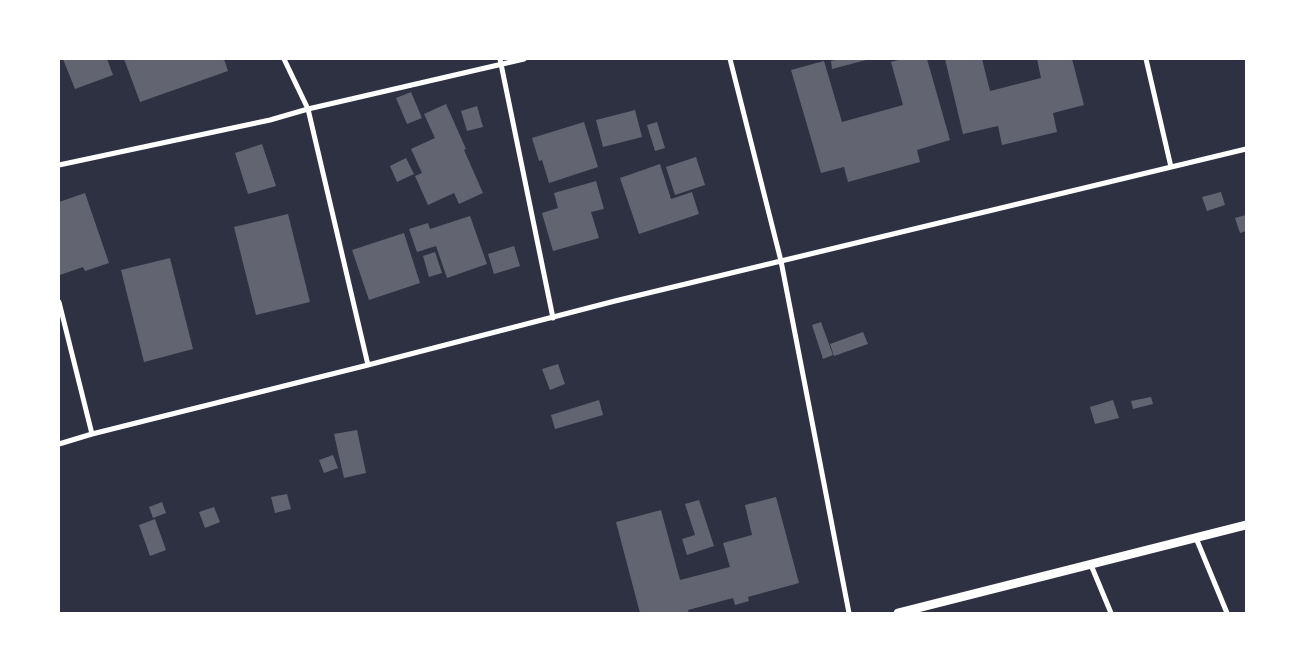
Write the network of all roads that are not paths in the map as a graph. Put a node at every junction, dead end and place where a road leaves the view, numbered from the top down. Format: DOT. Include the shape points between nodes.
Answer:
graph roads {
  1 [pos="284,59"];
  2 [pos="524,59"];
  3 [pos="730,59"];
  4 [pos="1146,59"];
  5 [pos="501,61"];
  6 [pos="308,109"];
  7 [pos="1246,149"];
  8 [pos="59,165"];
  9 [pos="1171,167"];
  10 [pos="781,261"];
  11 [pos="59,302"];
  12 [pos="553,318"];
  13 [pos="368,366"];
  14 [pos="92,434"];
  15 [pos="59,444"];
  16 [pos="1246,525"];
  17 [pos="1196,538"];
  18 [pos="1091,565"];
  19 [pos="910,612"];
  20 [pos="850,613"];
  21 [pos="898,613"];
  22 [pos="1111,613"];
  23 [pos="1227,613"];
  1 -- 6 [label="street"];
  2 -- 5 [label="street"];
  3 -- 10 [label="street"];
  4 -- 9 [label="street"];
  5 -- 6 [label="street"];
  5 -- 12 [label="street"];
  6 -- 8 [label="street"];
  6 -- 13 [label="street"];
  7 -- 9 [label="street"];
  9 -- 10 [label="street"];
  10 -- 12 [label="street"];
  10 -- 20 [label="street"];
  11 -- 14 [label="street"];
  12 -- 13 [label="street"];
  13 -- 14 [label="street"];
  14 -- 15 [label="street"];
  16 -- 17 [label="street"];
  17 -- 18 [label="street"];
  17 -- 23 [label="street"];
  18 -- 19 [label="street"];
  18 -- 22 [label="street"];
  19 -- 21 [label="street"];
}
